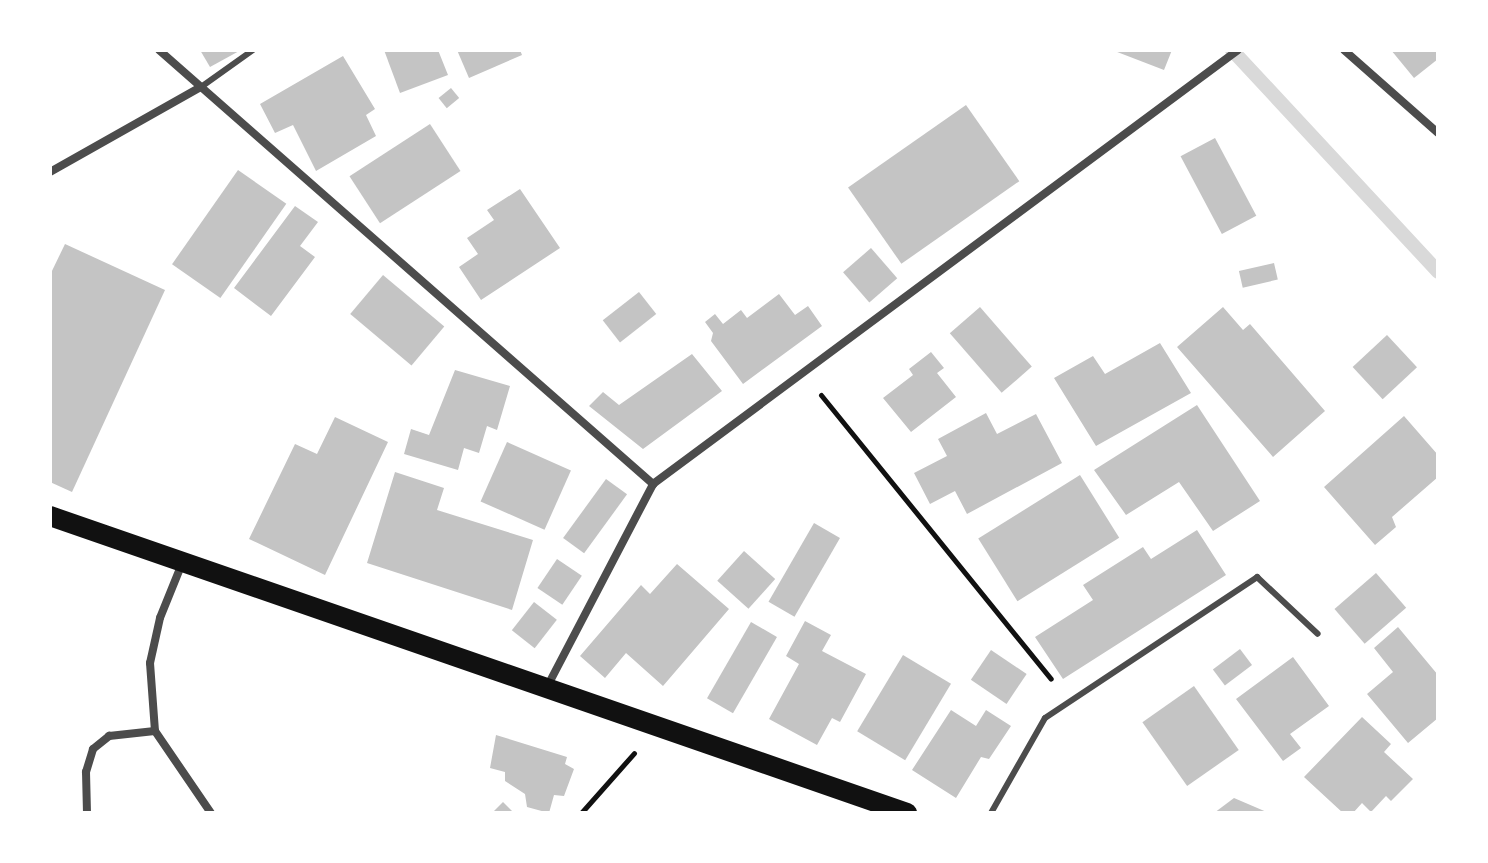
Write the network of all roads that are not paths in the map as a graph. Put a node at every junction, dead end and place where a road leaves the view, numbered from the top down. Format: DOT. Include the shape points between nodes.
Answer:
graph roads {
  1 [pos="159,50"];
  2 [pos="253,50"];
  3 [pos="1238,50"];
  4 [pos="1344,50"];
  5 [pos="201,87"];
  6 [pos="1438,133"];
  7 [pos="50,172"];
  8 [pos="653,484"];
  9 [pos="50,516"];
  10 [pos="184,561"];
  11 [pos="1318,634"];
  12 [pos="546,688"];
  13 [pos="155,731"];
  14 [pos="87,813"];
  15 [pos="211,813"];
  16 [pos="907,813"];
  17 [pos="991,813"];
  1 -- 5 [label="street"];
  2 -- 5 [label="lane"];
  3 -- 8 [label="street"];
  4 -- 6 [label="street"];
  5 -- 7 [label="street"];
  5 -- 8 [label="street"];
  8 -- 12 [label="street"];
  9 -- 10 [label="main road"];
  10 -- 12 [label="main road"];
  10 -- 13 [label="street" via="160,618 150,663"];
  11 -- 17 [label="lane" via="1257,577 1045,718"];
  12 -- 16 [label="main road"];
  13 -- 14 [label="street" via="109,736 93,749 86,772"];
  13 -- 15 [label="street"];
}
